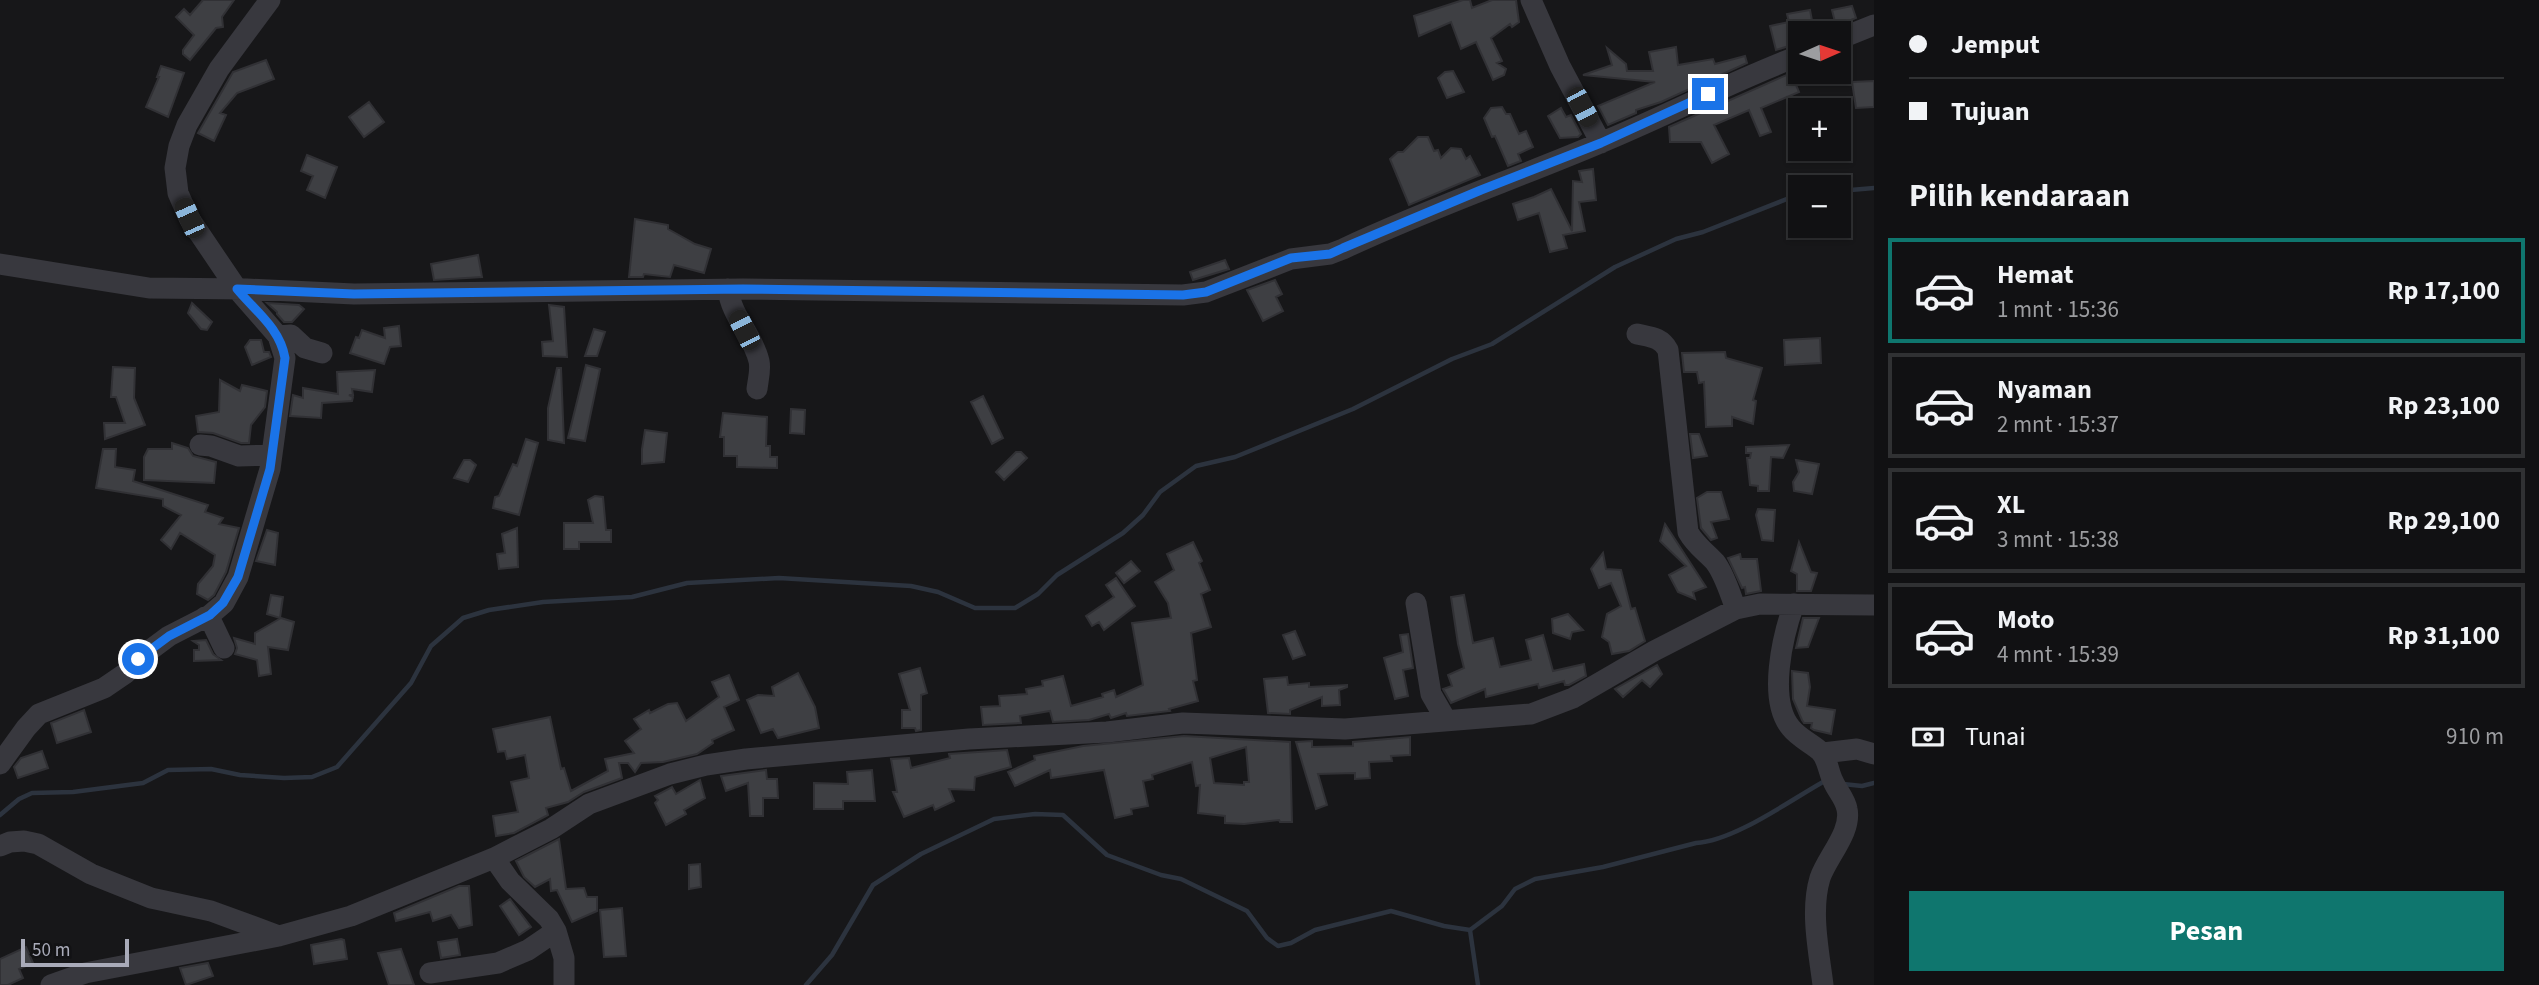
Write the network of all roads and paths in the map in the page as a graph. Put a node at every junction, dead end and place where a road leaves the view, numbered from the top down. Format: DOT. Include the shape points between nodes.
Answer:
graph roads {
  1 [pos="270,0"];
  2 [pos="1531,0"];
  3 [pos="1874,25"];
  4 [pos="1852,34"];
  5 [pos="1788,60"];
  6 [pos="1601,143"];
  7 [pos="0,264"];
  8 [pos="237,289"];
  9 [pos="728,289"];
  10 [pos="1637,334"];
  11 [pos="278,336"];
  12 [pos="322,354"];
  13 [pos="757,389"];
  14 [pos="200,445"];
  15 [pos="272,455"];
  16 [pos="1416,604"];
  17 [pos="1794,604"];
  18 [pos="1874,605"];
  19 [pos="1736,609"];
  20 [pos="205,617"];
  21 [pos="223,648"];
  22 [pos="1446,720"];
  23 [pos="1874,754"];
  24 [pos="0,764"];
  25 [pos="1828,767"];
  26 [pos="0,846"];
  27 [pos="494,858"];
  28 [pos="556,931"];
  29 [pos="279,936"];
  30 [pos="430,973"];
  31 [pos="51,985"];
  32 [pos="564,985"];
  33 [pos="1823,985"];
  1 -- 8 [label="street" via="219,69 187,125 175,168 178,193 189,218"];
  2 -- 6 [label="street"];
  3 -- 4 [label="street"];
  5 -- 6 [label="street"];
  6 -- 9 [label="street" via="1336,251 1291,258 1196,294"];
  7 -- 8 [label="street" via="149,288"];
  8 -- 9 [label="street" via="354,294"];
  8 -- 11 [label="street"];
  9 -- 13 [label="street" via="758,357"];
  10 -- 19 [label="street" via="1664,342 1668,350 1688,532 1722,572"];
  11 -- 12 [label="street" via="291,335 305,348"];
  11 -- 15 [label="street" via="285,358"];
  14 -- 15 [label="street" via="239,456"];
  15 -- 20 [label="street" via="238,577 223,603"];
  16 -- 22 [label="street" via="1431,694"];
  17 -- 18 [label="street"];
  17 -- 19 [label="street"];
  17 -- 25 [label="street" via="1782,651 1782,711 1789,726"];
  19 -- 22 [label="street" via="1549,709"];
  20 -- 21 [label="street"];
  20 -- 24 [label="street" via="169,636 104,688 39,714"];
  22 -- 27 [label="street" via="1345,729 1184,723 746,759 670,774 589,804"];
  23 -- 25 [label="street" via="1857,749"];
  25 -- 33 [label="street" via="1848,816 1817,894"];
  26 -- 29 [label="street" via="24,841 38,844 91,874 151,898 211,911"];
  27 -- 28 [label="street"];
  27 -- 29 [label="street" via="351,916"];
  28 -- 30 [label="street" via="528,950 498,962"];
  28 -- 32 [label="street" via="564,958"];
  29 -- 31 [label="street" via="85,973"];
}
